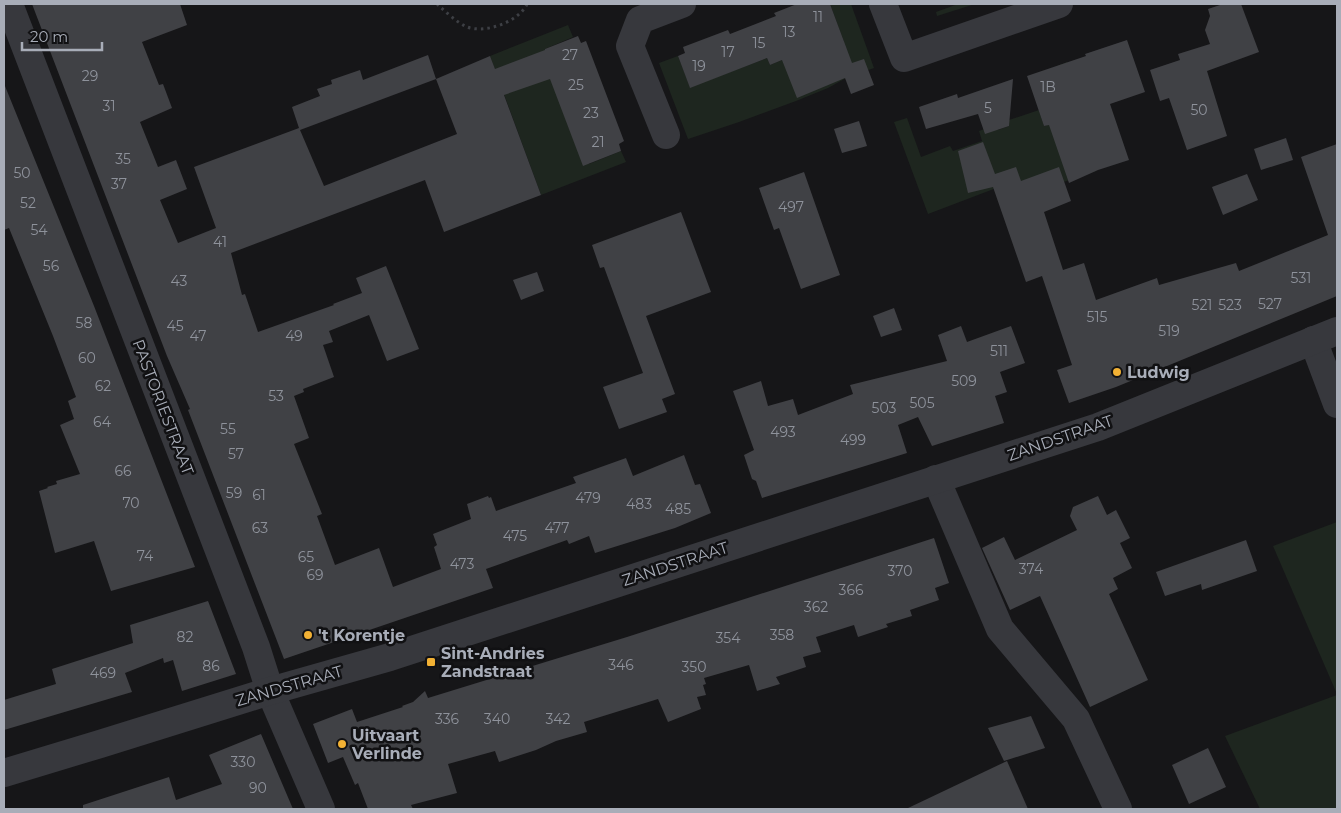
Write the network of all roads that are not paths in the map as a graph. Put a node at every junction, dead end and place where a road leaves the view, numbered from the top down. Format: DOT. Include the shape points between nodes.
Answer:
graph roads {
  1 [pos="9,4"];
  2 [pos="682,4"];
  3 [pos="883,4"];
  4 [pos="1059,4"];
  5 [pos="666,135"];
  6 [pos="1325,336"];
  7 [pos="1337,404"];
  8 [pos="936,479"];
  9 [pos="270,691"];
  10 [pos="4,773"];
  11 [pos="321,809"];
  12 [pos="1118,809"];
  1 -- 9 [label="street, PASTORIESTRAAT" via="256,647"];
  2 -- 5 [label="street" via="640,20 630,46"];
  3 -- 4 [label="street" via="904,58"];
  6 -- 7 [label="street"];
  6 -- 8 [label="street, ZANDSTRAAT" via="1098,427"];
  8 -- 9 [label="street, ZANDSTRAAT" via="390,657"];
  8 -- 12 [label="street" via="1000,629 1076,719"];
  9 -- 10 [label="street, ZANDSTRAAT"];
  9 -- 11 [label="street, PASTORIESTRAAT"];
}
